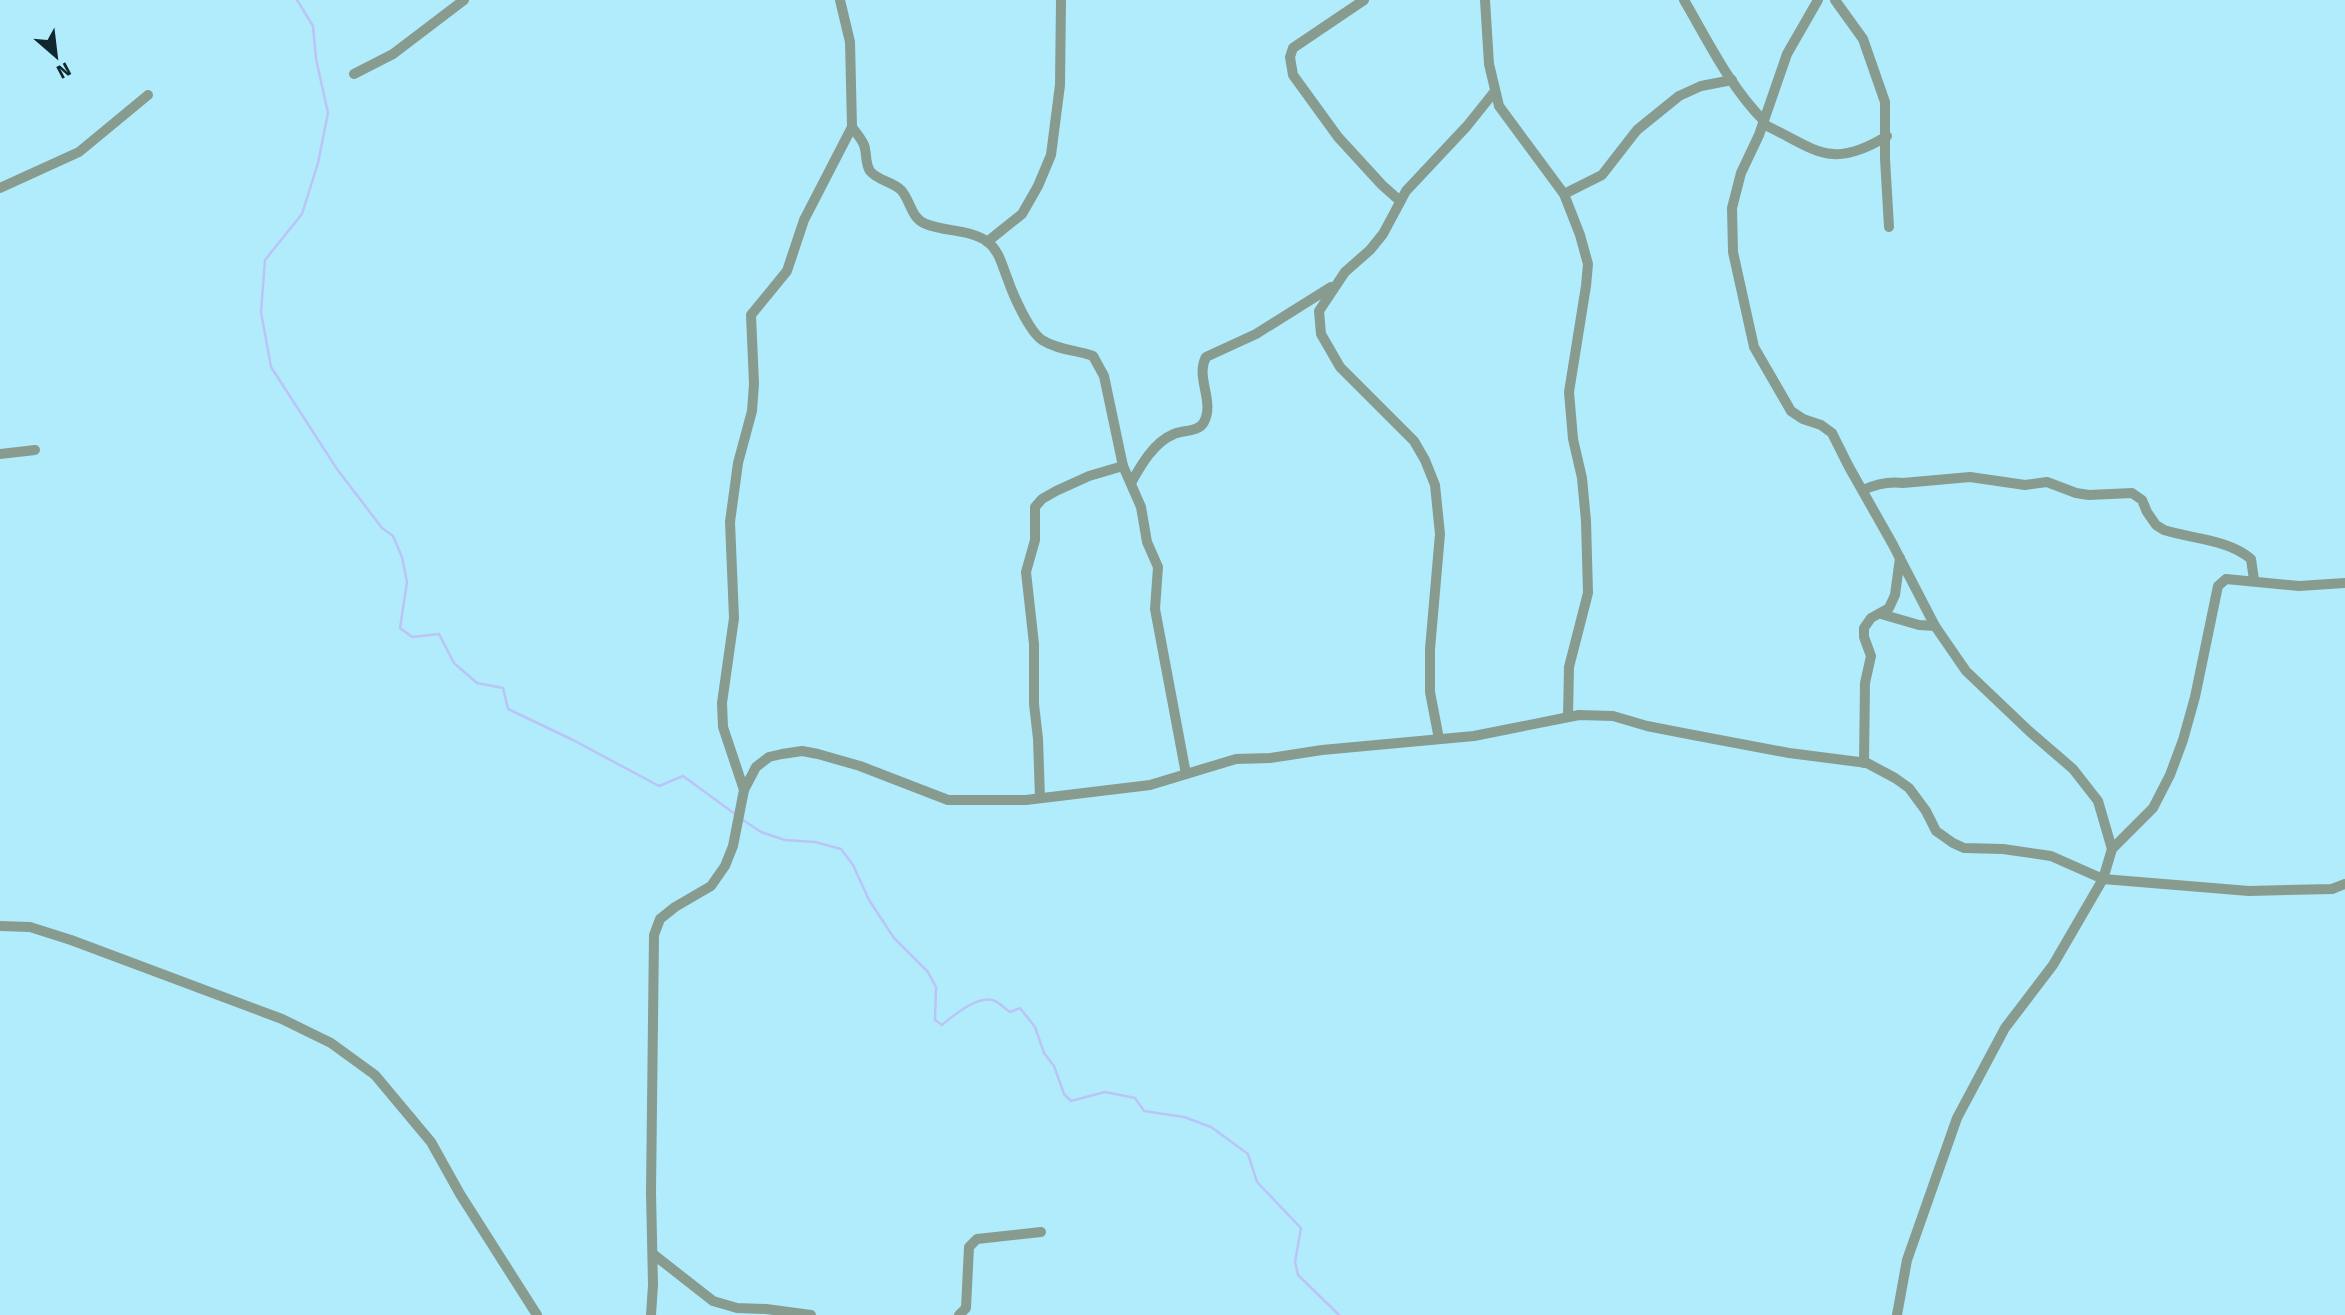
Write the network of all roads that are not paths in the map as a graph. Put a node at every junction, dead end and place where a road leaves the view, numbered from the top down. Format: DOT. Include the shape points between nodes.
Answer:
graph roads {
  1 [pos="464,0"];
  2 [pos="840,0"];
  3 [pos="1061,0"];
  4 [pos="1364,0"];
  5 [pos="1485,0"];
  6 [pos="1684,0"];
  7 [pos="1818,0"];
  8 [pos="1835,0"];
  9 [pos="354,75"];
  10 [pos="1732,80"];
  11 [pos="1495,91"];
  12 [pos="148,95"];
  13 [pos="1763,122"];
  14 [pos="852,127"];
  15 [pos="1887,136"];
  16 [pos="0,188"];
  17 [pos="1564,194"];
  18 [pos="1399,201"];
  19 [pos="1889,227"];
  20 [pos="987,242"];
  21 [pos="1336,284"];
  22 [pos="35,450"];
  23 [pos="0,454"];
  24 [pos="1124,466"];
  25 [pos="1131,484"];
  26 [pos="1863,490"];
  27 [pos="1900,557"];
  28 [pos="2254,580"];
  29 [pos="2345,583"];
  30 [pos="1881,614"];
  31 [pos="1935,626"];
  32 [pos="1568,718"];
  33 [pos="1439,739"];
  34 [pos="1864,762"];
  35 [pos="1186,774"];
  36 [pos="744,790"];
  37 [pos="1040,798"];
  38 [pos="2112,849"];
  39 [pos="2103,879"];
  40 [pos="2345,884"];
  41 [pos="0,926"];
  42 [pos="1041,1232"];
  43 [pos="653,1254"];
  44 [pos="537,1315"];
  45 [pos="651,1315"];
  46 [pos="811,1315"];
  47 [pos="959,1315"];
  48 [pos="1897,1315"];
  1 -- 9 [label="street" via="393,54"];
  2 -- 14 [label="street" via="850,42"];
  3 -- 20 [label="street" via="1060,85 1051,155 1022,214"];
  4 -- 18 [label="street" via="1293,48 1290,67 1338,137"];
  5 -- 11 [label="street"];
  6 -- 10 [label="street"];
  7 -- 13 [label="street" via="1787,54"];
  8 -- 15 [label="street" via="1863,39 1885,102"];
  10 -- 13 [label="street"];
  10 -- 17 [label="street" via="1679,96 1637,130 1602,175"];
  11 -- 17 [label="street" via="1499,106"];
  11 -- 18 [label="street"];
  12 -- 16 [label="street" via="79,152"];
  13 -- 15 [label="street" via="1823,154 1856,153"];
  13 -- 26 [label="street" via="1732,208 1733,253 1754,346 1791,411 1832,433"];
  14 -- 20 [label="street" via="863,142 871,172 903,191 916,218"];
  14 -- 36 [label="street" via="804,220 787,271 751,315 752,411 738,463 730,522 734,618 722,704 723,727"];
  15 -- 19 [label="street"];
  17 -- 32 [label="street" via="1588,264 1569,392 1583,488 1588,593 1569,667"];
  18 -- 21 [label="street" via="1383,234"];
  20 -- 24 [label="street" via="1004,265 1040,339 1093,356 1104,376"];
  21 -- 25 [label="street" via="1256,334 1206,357 1202,371 1208,400 1205,420 1199,427 1159,443"];
  21 -- 33 [label="street" via="1319,311 1321,334 1340,367 1414,441 1435,485 1440,534 1430,692"];
  22 -- 23 [label="street"];
  24 -- 25 [label="street"];
  24 -- 37 [label="street" via="1056,491 1035,507 1035,540 1026,572 1034,644"];
  25 -- 35 [label="street" via="1158,567 1155,608"];
  26 -- 27 [label="street"];
  26 -- 28 [label="street" via="1895,482 1970,477 2025,485 2047,482 2089,495 2132,493 2164,530 2245,554 2251,559"];
  27 -- 30 [label="street" via="1895,595"];
  27 -- 31 [label="street"];
  28 -- 29 [label="street" via="2299,586"];
  28 -- 38 [label="street" via="2226,579 2218,586 2195,696 2170,775 2153,808"];
  30 -- 31 [label="street"];
  30 -- 34 [label="street" via="1864,628 1871,656 1865,683"];
  31 -- 38 [label="street" via="1966,671 2073,768 2098,801"];
  32 -- 33 [label="street"];
  32 -- 34 [label="street" via="1613,716 1789,753"];
  33 -- 35 [label="street" via="1236,758"];
  34 -- 39 [label="street" via="1909,788 1936,831 1953,843 1964,848 2051,856"];
  35 -- 37 [label="street" via="1150,785"];
  36 -- 37 [label="street" via="756,767 769,757 802,751 860,766 948,800"];
  36 -- 43 [label="street" via="725,866 710,886 660,919 654,935"];
  38 -- 39 [label="street"];
  39 -- 40 [label="street" via="2249,891 2332,889"];
  39 -- 48 [label="street" via="2053,965 2005,1028 1957,1118 1907,1260"];
  41 -- 44 [label="street" via="30,927 71,940 282,1018 331,1043 375,1075 424,1133"];
  42 -- 47 [label="street" via="971,1243 966,1308"];
  43 -- 45 [label="street"];
  43 -- 46 [label="street" via="713,1301 737,1308"];
}
